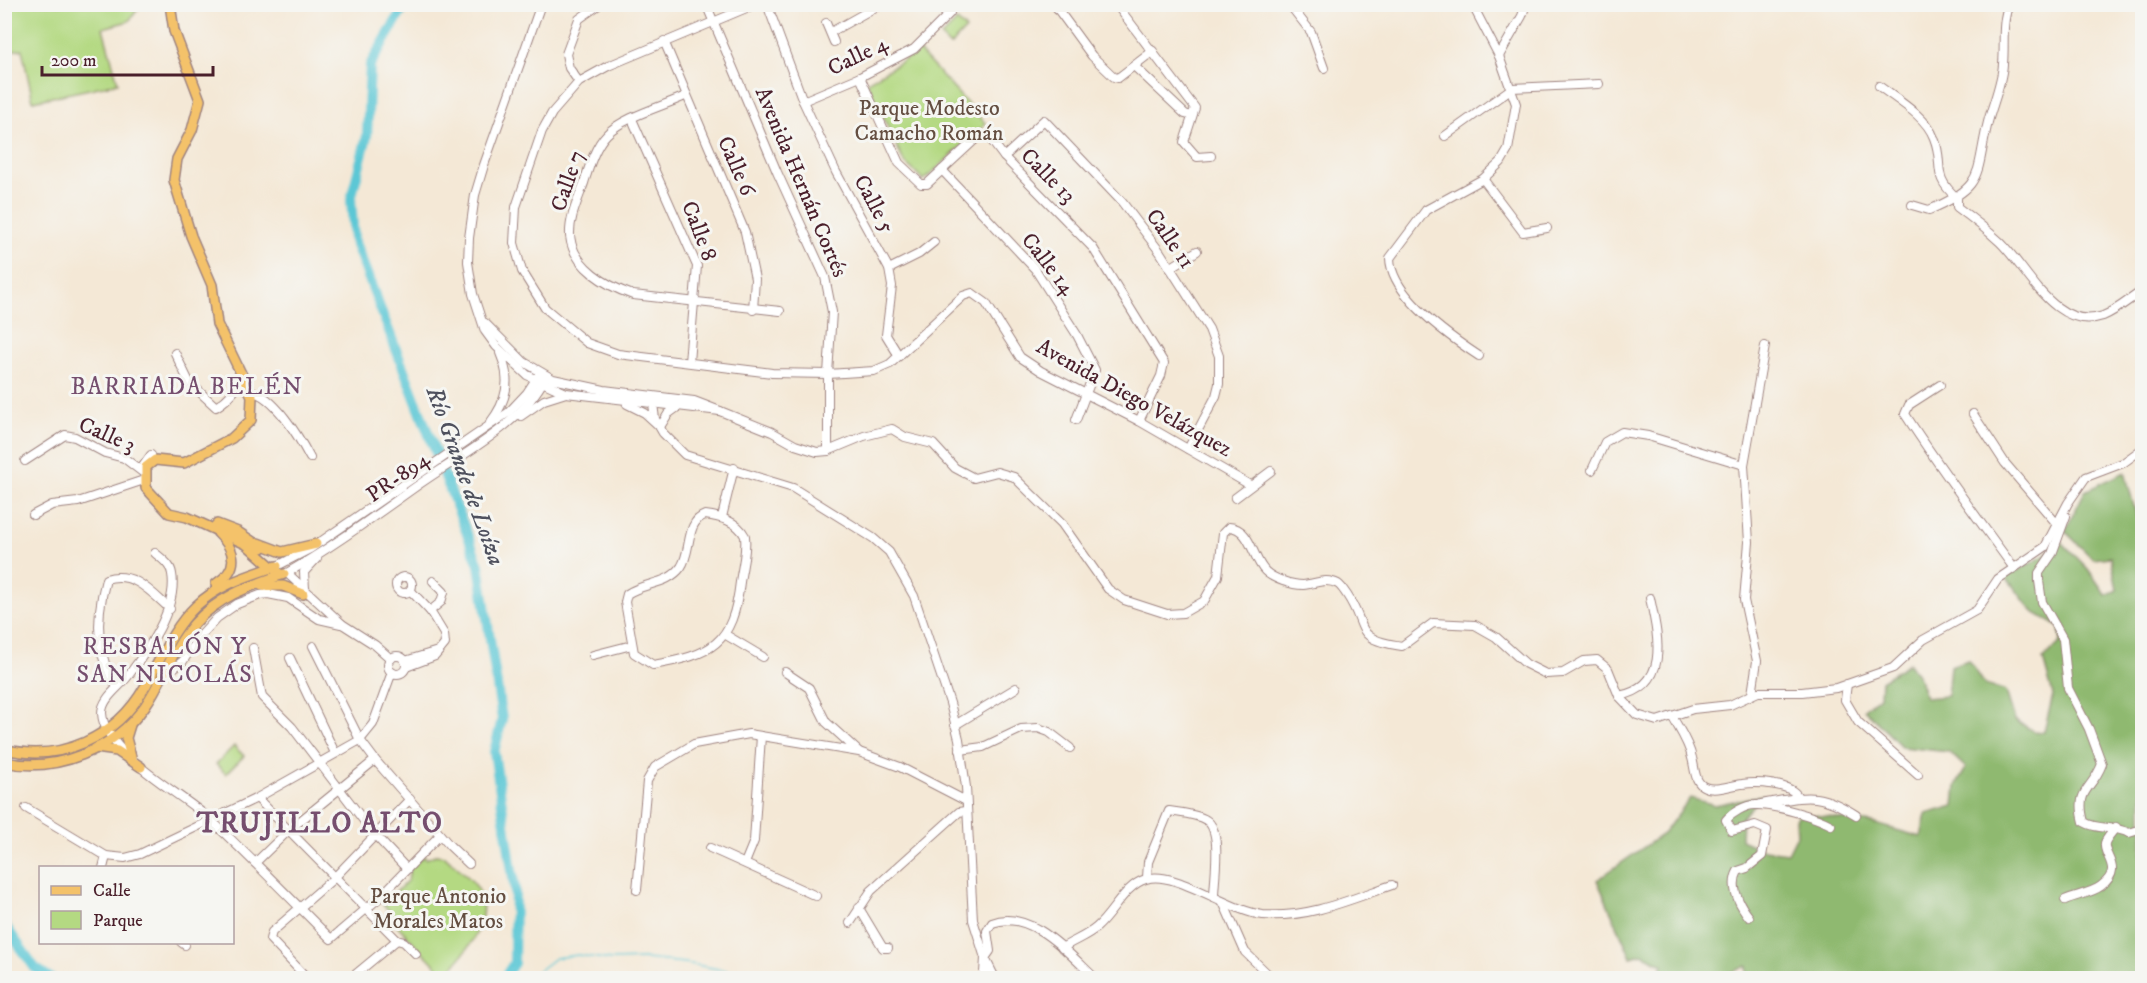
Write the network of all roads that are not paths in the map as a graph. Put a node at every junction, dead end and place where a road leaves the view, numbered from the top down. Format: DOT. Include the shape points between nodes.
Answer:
graph roads {
  1 [pos="170,4"];
  2 [pos="540,4"];
  3 [pos="600,4"];
  4 [pos="706,4"];
  5 [pos="756,4"];
  6 [pos="767,4"];
  7 [pos="881,4"];
  8 [pos="1054,4"];
  9 [pos="1116,4"];
  10 [pos="1289,4"];
  11 [pos="1472,4"];
  12 [pos="1526,4"];
  13 [pos="2009,4"];
  14 [pos="950,9"];
  15 [pos="826,23"];
  16 [pos="713,24"];
  17 [pos="831,32"];
  18 [pos="664,41"];
  19 [pos="834,42"];
  20 [pos="1153,51"];
  21 [pos="1499,56"];
  22 [pos="1134,66"];
  23 [pos="1324,68"];
  24 [pos="860,77"];
  25 [pos="579,82"];
  26 [pos="1599,84"];
  27 [pos="1879,86"];
  28 [pos="1512,88"];
  29 [pos="686,96"];
  30 [pos="803,101"];
  31 [pos="1192,116"];
  32 [pos="632,119"];
  33 [pos="1445,136"];
  34 [pos="1211,156"];
  35 [pos="1004,157"];
  36 [pos="942,170"];
  37 [pos="1483,179"];
  38 [pos="1957,198"];
  39 [pos="1912,205"];
  40 [pos="1546,228"];
  41 [pos="934,242"];
  42 [pos="1197,251"];
  43 [pos="1170,268"];
  44 [pos="889,269"];
  45 [pos="2142,291"];
  46 [pos="695,303"];
  47 [pos="753,310"];
  48 [pos="780,312"];
  49 [pos="484,323"];
  50 [pos="496,346"];
  51 [pos="1765,346"];
  52 [pos="175,353"];
  53 [pos="899,356"];
  54 [pos="1479,356"];
  55 [pos="689,362"];
  56 [pos="242,374"];
  57 [pos="828,374"];
  58 [pos="541,378"];
  59 [pos="1940,385"];
  60 [pos="250,391"];
  61 [pos="566,393"];
  62 [pos="1087,394"];
  63 [pos="652,400"];
  64 [pos="620,401"];
  65 [pos="679,406"];
  66 [pos="720,411"];
  67 [pos="1973,414"];
  68 [pos="1076,420"];
  69 [pos="1139,421"];
  70 [pos="509,422"];
  71 [pos="487,426"];
  72 [pos="660,427"];
  73 [pos="1188,449"];
  74 [pos="2142,449"];
  75 [pos="828,452"];
  76 [pos="151,455"];
  77 [pos="310,458"];
  78 [pos="25,461"];
  79 [pos="1744,465"];
  80 [pos="734,468"];
  81 [pos="1592,470"];
  82 [pos="1271,471"];
  83 [pos="143,475"];
  84 [pos="1250,484"];
  85 [pos="2077,490"];
  86 [pos="1235,498"];
  87 [pos="33,515"];
  88 [pos="722,517"];
  89 [pos="199,523"];
  90 [pos="2057,524"];
  91 [pos="214,529"];
  92 [pos="256,543"];
  93 [pos="316,544"];
  94 [pos="156,553"];
  95 [pos="320,554"];
  96 [pos="2013,567"];
  97 [pos="280,570"];
  98 [pos="433,581"];
  99 [pos="243,589"];
  100 [pos="410,590"];
  101 [pos="304,592"];
  102 [pos="1650,598"];
  103 [pos="197,605"];
  104 [pos="170,609"];
  105 [pos="430,611"];
  106 [pos="342,624"];
  107 [pos="726,636"];
  108 [pos="632,645"];
  109 [pos="313,646"];
  110 [pos="253,648"];
  111 [pos="593,655"];
  112 [pos="763,657"];
  113 [pos="391,659"];
  114 [pos="291,661"];
  115 [pos="405,664"];
  116 [pos="392,672"];
  117 [pos="785,672"];
  118 [pos="163,676"];
  119 [pos="1847,684"];
  120 [pos="117,687"];
  121 [pos="1016,688"];
  122 [pos="1752,694"];
  123 [pos="1619,696"];
  124 [pos="1672,716"];
  125 [pos="131,722"];
  126 [pos="956,725"];
  127 [pos="107,730"];
  128 [pos="761,736"];
  129 [pos="113,739"];
  130 [pos="360,740"];
  131 [pos="96,748"];
  132 [pos="1070,748"];
  133 [pos="4,749"];
  134 [pos="960,750"];
  135 [pos="859,752"];
  136 [pos="335,753"];
  137 [pos="131,757"];
  138 [pos="375,760"];
  139 [pos="4,762"];
  140 [pos="318,763"];
  141 [pos="141,767"];
  142 [pos="1918,775"];
  143 [pos="340,790"];
  144 [pos="1798,797"];
  145 [pos="257,798"];
  146 [pos="410,799"];
  147 [pos="966,801"];
  148 [pos="1754,805"];
  149 [pos="26,808"];
  150 [pos="965,811"];
  151 [pos="1857,814"];
  152 [pos="212,820"];
  153 [pos="1831,825"];
  154 [pos="2116,827"];
  155 [pos="2142,829"];
  156 [pos="289,830"];
  157 [pos="375,834"];
  158 [pos="440,835"];
  159 [pos="710,848"];
  160 [pos="106,856"];
  161 [pos="255,863"];
  162 [pos="745,863"];
  163 [pos="469,864"];
  164 [pos="104,866"];
  165 [pos="407,869"];
  166 [pos="334,878"];
  167 [pos="1147,878"];
  168 [pos="1392,885"];
  169 [pos="637,890"];
  170 [pos="816,896"];
  171 [pos="1214,897"];
  172 [pos="2065,900"];
  173 [pos="1223,902"];
  174 [pos="300,908"];
  175 [pos="858,908"];
  176 [pos="366,909"];
  177 [pos="1749,917"];
  178 [pos="850,923"];
  179 [pos="397,940"];
  180 [pos="888,948"];
  181 [pos="1062,948"];
  182 [pos="416,954"];
  183 [pos="985,958"];
  184 [pos="307,978"];
  185 [pos="351,978"];
  186 [pos="987,978"];
  187 [pos="995,978"];
  188 [pos="1095,978"];
  189 [pos="1272,978"];
  1 -- 56 [label="main road" via="174,31 200,100 192,130 177,159 174,180 191,236 212,285 217,324"];
  2 -- 49 [label="street" via="475,195 468,262 473,294"];
  3 -- 25 [label="street" via="579,19 566,54 569,68"];
  4 -- 16 [label="street, Avenida Hernán Cortés"];
  5 -- 16 [label="street, Avenida Diego Velázquez"];
  6 -- 30 [label="street, Calle 5"];
  7 -- 17 [label="street"];
  8 -- 22 [label="street" via="1092,56 1114,77"];
  9 -- 20 [label="street"];
  10 -- 23 [label="street" via="1311,32"];
  11 -- 21 [label="street"];
  12 -- 21 [label="street"];
  13 -- 38 [label="street" via="2004,20 2003,66 1980,167 1971,185"];
  14 -- 24 [label="street, Calle 4" via="914,49"];
  15 -- 17 [label="street"];
  16 -- 18 [label="street, Avenida Diego Velázquez"];
  16 -- 57 [label="street, Avenida Hernán Cortés" via="825,277 832,312"];
  17 -- 19 [label="street"];
  18 -- 25 [label="street, Avenida Diego Velázquez"];
  18 -- 29 [label="street, Calle 6"];
  20 -- 22 [label="street"];
  20 -- 31 [label="street" via="1195,108"];
  21 -- 28 [label="street"];
  22 -- 31 [label="street" via="1185,114"];
  24 -- 30 [label="street, Calle 4"];
  24 -- 36 [label="street, Calle 13" via="899,163 921,184 927,184"];
  25 -- 55 [label="street, Avenida Diego Velázquez" via="542,131 516,207 514,243 522,271 545,308 587,343 618,354"];
  26 -- 28 [label="street"];
  27 -- 38 [label="street" via="1928,128 1937,149 1939,174"];
  28 -- 33 [label="street"];
  28 -- 37 [label="street" via="1515,122 1508,150 1502,162"];
  29 -- 32 [label="street, Calle 7"];
  29 -- 47 [label="street, Calle 6" via="745,232 755,279"];
  30 -- 44 [label="street, Calle 5"];
  31 -- 34 [label="street" via="1184,142 1197,157"];
  32 -- 46 [label="street, Calle 8" via="697,266"];
  32 -- 46 [label="street, Calle 7" via="608,133 594,156 573,212 573,246 589,271 614,288 633,295"];
  35 -- 36 [label="street, Calle 13" via="989,136 981,134"];
  35 -- 43 [label="street, Calle 11" via="1044,120 1122,202"];
  35 -- 69 [label="street, Calle 13" via="1094,248 1164,363"];
  36 -- 62 [label="street, Calle 14" via="1035,270 1065,316 1095,370"];
  37 -- 40 [label="street" via="1523,232"];
  37 -- 54 [label="street" via="1426,210 1390,258 1396,279 1429,321"];
  38 -- 39 [label="street" via="1929,210"];
  38 -- 45 [label="street" via="1957,207 2001,243 2059,309 2079,318 2103,316"];
  41 -- 44 [label="street"];
  42 -- 43 [label="street"];
  43 -- 73 [label="street, Calle 11" via="1209,329 1218,356 1216,396"];
  44 -- 53 [label="street, Calle 5" via="892,286 886,335"];
  46 -- 47 [label="street, Calle 7"];
  46 -- 55 [label="street, Calle 8"];
  47 -- 48 [label="street, Calle 7"];
  49 -- 50 [label="street"];
  49 -- 58 [label="street"];
  50 -- 58 [label="street" via="519,369"];
  50 -- 71 [label="street" via="505,365 507,389 503,404"];
  51 -- 79 [label="street"];
  52 -- 56 [label="street" via="189,382 216,407 238,386"];
  53 -- 57 [label="street, Avenida Diego Velázquez" via="874,371"];
  53 -- 62 [label="street, Avenida Diego Velázquez" via="963,296 972,293 986,303 1020,357"];
  55 -- 57 [label="street, Avenida Diego Velázquez" via="772,373"];
  56 -- 60 [label="main road"];
  57 -- 75 [label="street, Avenida Hernán Cortés"];
  58 -- 61 [label="street"];
  58 -- 63 [label="street"];
  58 -- 70 [label="street, PR-894 / PR-894" via="530,401"];
  58 -- 71 [label="street, PR-894 / PR-894" via="515,406"];
  59 -- 96 [label="street" via="1909,405 1905,414 1956,493"];
  60 -- 77 [label="street" via="264,395 284,417"];
  60 -- 83 [label="main road" via="254,410 244,429 184,463 155,460"];
  61 -- 64 [label="street"];
  61 -- 70 [label="street" via="544,400"];
  62 -- 68 [label="street, Calle 14"];
  62 -- 69 [label="street, Avenida Diego Velázquez"];
  63 -- 64 [label="street"];
  63 -- 65 [label="street"];
  63 -- 66 [label="street" via="694,401"];
  63 -- 72 [label="street"];
  64 -- 72 [label="street" via="645,413"];
  65 -- 66 [label="street"];
  65 -- 72 [label="street"];
  66 -- 75 [label="street" via="795,445"];
  67 -- 90 [label="street" via="2000,456"];
  69 -- 73 [label="street, Avenida Diego Velázquez"];
  70 -- 95 [label="street, PR-894 / PR-894"];
  71 -- 93 [label="street, PR-894 / PR-894"];
  72 -- 80 [label="street" via="685,455"];
  73 -- 84 [label="street, Avenida Diego Velázquez"];
  74 -- 85 [label="street" via="2123,463 2086,477"];
  75 -- 123 [label="street" via="892,429 905,437 933,444 955,468 974,478 997,472 1014,477 1062,524 1108,589 1124,600 1167,614 1183,613 1204,601 1218,576 1223,533 1234,527 1242,531 1264,570 1275,578 1302,585 1324,580 1340,585 1364,633 1380,643 1402,646 1433,623 1474,625 1546,674 1563,673 1584,661 1597,660 1608,669"];
  76 -- 83 [label="street"];
  78 -- 83 [label="street, Calle 3" via="65,435 75,436 105,453 124,458"];
  79 -- 81 [label="street" via="1622,432 1605,442"];
  79 -- 122 [label="street" via="1749,542 1744,600 1757,661"];
  80 -- 88 [label="street"];
  80 -- 126 [label="street" via="793,488 889,552 915,596"];
  82 -- 84 [label="street"];
  83 -- 87 [label="street" via="78,502 52,505"];
  83 -- 89 [label="main road" via="148,493 169,513"];
  84 -- 86 [label="street"];
  85 -- 90 [label="street"];
  85 -- 154 [label="street" via="2039,581 2042,602 2063,639 2068,688 2102,764 2080,800 2084,822 2100,829"];
  88 -- 107 [label="street" via="741,528 746,546 737,610"];
  88 -- 108 [label="street" via="697,518 687,554 673,575 627,594"];
  89 -- 91 [label="main road"];
  89 -- 92 [label="main road" via="238,532"];
  90 -- 96 [label="street" via="2045,547"];
  91 -- 97 [label="main road" via="251,547"];
  91 -- 103 [label="main road" via="231,548 233,566 229,574 200,597"];
  92 -- 93 [label="main road" via="282,552"];
  92 -- 97 [label="main road"];
  93 -- 97 [label="street, PR-894 / PR-894"];
  94 -- 104 [label="street" via="172,574"];
  95 -- 97 [label="street, PR-894 / PR-894"];
  95 -- 101 [label="street" via="304,572"];
  96 -- 119 [label="street" via="1998,579 1977,610 1923,640 1893,668"];
  97 -- 99 [label="main road"];
  97 -- 101 [label="street"];
  97 -- 103 [label="main road" via="232,581"];
  98 -- 105 [label="street" via="444,592 441,602"];
  99 -- 101 [label="main road" via="272,585"];
  99 -- 118 [label="main road" via="229,595 195,623"];
  100 -- 105 [label="street"];
  101 -- 106 [label="street"];
  102 -- 123 [label="street" via="1659,642 1657,659 1641,689"];
  103 -- 127 [label="main road" via="172,635 138,698"];
  104 -- 120 [label="street" via="127,678"];
  104 -- 120 [label="street" via="139,581 118,575 106,579 101,599 100,652 106,672"];
  105 -- 115 [label="street" via="444,634 445,644 435,656"];
  106 -- 113 [label="street"];
  106 -- 118 [label="street" via="319,620 288,598 260,595 217,618 183,661"];
  107 -- 108 [label="street" via="699,653 653,664 634,653"];
  107 -- 112 [label="street"];
  108 -- 111 [label="street"];
  109 -- 130 [label="street"];
  110 -- 140 [label="street" via="262,697 292,727"];
  113 -- 115 [label="street" via="400,657"];
  113 -- 116 [label="street"];
  114 -- 136 [label="street"];
  115 -- 116 [label="street" via="400,674"];
  116 -- 130 [label="street" via="373,724"];
  117 -- 135 [label="street" via="809,688 826,722"];
  118 -- 125 [label="main road"];
  119 -- 122 [label="street" via="1802,692"];
  119 -- 142 [label="street" via="1845,700 1858,722"];
  120 -- 127 [label="street" via="103,707"];
  121 -- 126 [label="street"];
  122 -- 124 [label="street" via="1730,705"];
  123 -- 124 [label="street" via="1637,715 1657,721"];
  124 -- 144 [label="street" via="1692,755 1698,781 1704,787 1787,787"];
  125 -- 129 [label="main road"];
  125 -- 137 [label="main road" via="126,738"];
  126 -- 134 [label="street"];
  127 -- 129 [label="street"];
  127 -- 133 [label="main road" via="76,747 47,754"];
  128 -- 135 [label="street"];
  128 -- 162 [label="street" via="754,841"];
  128 -- 169 [label="street" via="749,734 694,744 654,767 647,781"];
  129 -- 131 [label="main road"];
  129 -- 137 [label="street"];
  130 -- 136 [label="street"];
  130 -- 138 [label="street"];
  131 -- 139 [label="main road" via="75,758 40,766"];
  131 -- 141 [label="main road" via="117,751"];
  132 -- 134 [label="street" via="1038,728 1021,729 982,747"];
  134 -- 147 [label="street"];
  135 -- 147 [label="street" via="900,767"];
  136 -- 140 [label="street"];
  137 -- 141 [label="street"];
  138 -- 143 [label="street"];
  138 -- 146 [label="street"];
  140 -- 143 [label="street"];
  140 -- 145 [label="street"];
  141 -- 152 [label="street"];
  143 -- 156 [label="street"];
  143 -- 157 [label="street"];
  144 -- 148 [label="street"];
  144 -- 151 [label="street" via="1830,799"];
  145 -- 152 [label="street"];
  145 -- 156 [label="street"];
  146 -- 157 [label="street"];
  146 -- 158 [label="street"];
  147 -- 150 [label="street"];
  148 -- 153 [label="street" via="1819,818"];
  148 -- 177 [label="street" via="1726,820 1732,831 1755,825 1767,830 1762,856 1738,871 1734,878 1737,898"];
  149 -- 160 [label="street"];
  150 -- 175 [label="street" via="959,812 871,891"];
  150 -- 183 [label="street" via="973,920"];
  152 -- 160 [label="street" via="140,854 125,858"];
  152 -- 161 [label="street"];
  154 -- 155 [label="street" via="2129,833"];
  154 -- 172 [label="street" via="2105,841 2112,873 2101,886"];
  156 -- 161 [label="street"];
  156 -- 166 [label="street"];
  157 -- 165 [label="street"];
  157 -- 166 [label="street"];
  158 -- 163 [label="street"];
  158 -- 165 [label="street"];
  159 -- 162 [label="street"];
  160 -- 164 [label="street"];
  161 -- 174 [label="street"];
  162 -- 170 [label="street"];
  165 -- 176 [label="street"];
  166 -- 174 [label="street"];
  166 -- 176 [label="street"];
  167 -- 171 [label="street" via="1164,879"];
  167 -- 171 [label="street" via="1148,862 1169,811 1205,819 1214,827 1217,837"];
  167 -- 181 [label="street" via="1133,886 1095,929"];
  168 -- 173 [label="street" via="1308,914 1262,915"];
  171 -- 173 [label="street"];
  173 -- 189 [label="street" via="1245,952"];
  174 -- 176 [label="street" via="331,939"];
  174 -- 184 [label="street" via="270,939"];
  175 -- 178 [label="street"];
  175 -- 180 [label="street" via="883,948"];
  176 -- 179 [label="street"];
  179 -- 182 [label="street"];
  179 -- 185 [label="street"];
  181 -- 183 [label="street" via="1028,924 1006,918 992,923 987,931 990,951"];
  181 -- 188 [label="street"];
  183 -- 186 [label="street"];
  183 -- 187 [label="street"];
}
